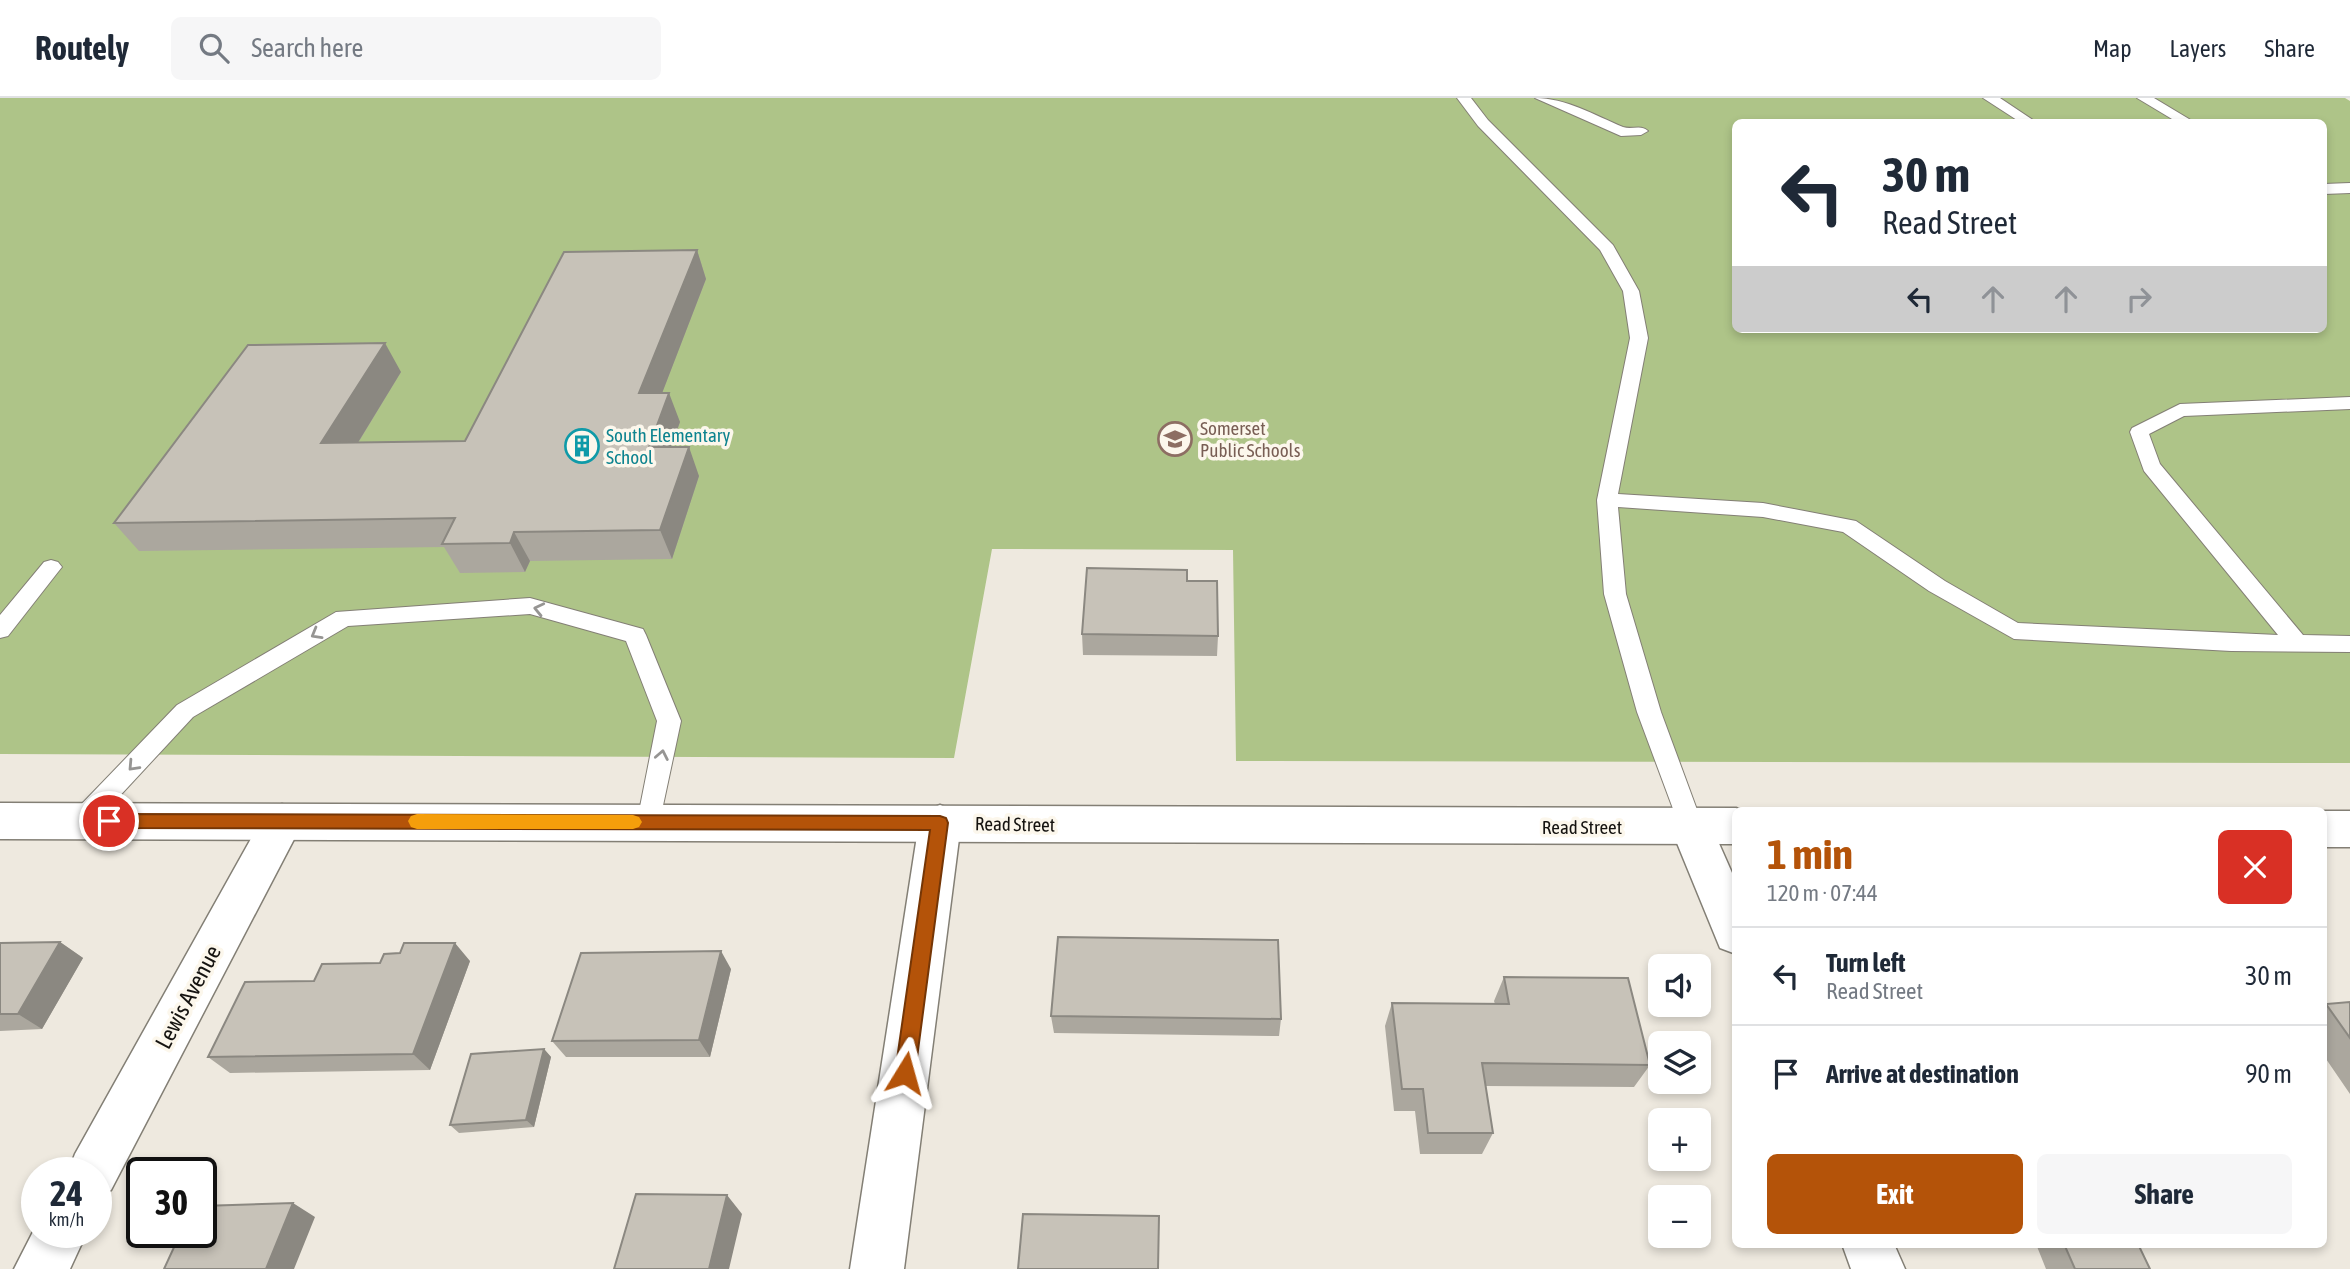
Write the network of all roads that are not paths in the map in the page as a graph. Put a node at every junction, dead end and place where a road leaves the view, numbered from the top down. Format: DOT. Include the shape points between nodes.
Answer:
graph roads {
  1 [pos="1464,98"];
  2 [pos="1542,98"];
  3 [pos="1990,98"];
  4 [pos="2144,98"];
  5 [pos="2024,119"];
  6 [pos="2182,119"];
  7 [pos="1641,131"];
  8 [pos="2350,188"];
  9 [pos="2327,189"];
  10 [pos="2350,403"];
  11 [pos="1607,500"];
  12 [pos="51,567"];
  13 [pos="0,630"];
  14 [pos="2298,644"];
  15 [pos="2350,644"];
  16 [pos="0,821"];
  17 [pos="81,821"];
  18 [pos="282,822"];
  19 [pos="649,822"];
  20 [pos="940,823"];
  21 [pos="1690,826"];
  22 [pos="1732,826"];
  23 [pos="2327,829"];
  24 [pos="2350,829"];
  25 [pos="1732,925"];
  26 [pos="101,1157"];
  27 [pos="52,1248"];
  28 [pos="1870,1248"];
  29 [pos="41,1269"];
  30 [pos="877,1269"];
  31 [pos="1878,1269"];
  1 -- 11 [label="lane" via="1607,248 1630,291 1639,338"];
  2 -- 7 [label="lane" via="1626,133"];
  3 -- 5 [label="lane"];
  4 -- 6 [label="lane"];
  8 -- 9 [label="lane"];
  10 -- 14 [label="lane" via="2180,410 2139,432 2151,466"];
  11 -- 14 [label="lane" via="1763,510 1849,526 2014,631"];
  11 -- 21 [label="lane" via="1615,594 1649,712"];
  12 -- 13 [label="lane"];
  14 -- 15 [label="lane"];
  16 -- 17 [label="main road, Read Street"];
  17 -- 18 [label="main road, Read Street"];
  19 -- 17 [label="lane, one-way" via="669,720 635,635 530,606 344,618 185,711"];
  18 -- 19 [label="main road, Read Street"];
  18 -- 26 [label="main road, Lewis Avenue"];
  19 -- 20 [label="main road, Read Street"];
  20 -- 21 [label="main road, Read Street"];
  20 -- 30 [label="main road"];
  21 -- 22 [label="main road, Read Street"];
  21 -- 25 [label="main road"];
  23 -- 24 [label="main road"];
  27 -- 29 [label="main road"];
  28 -- 31 [label="main road"];
}
